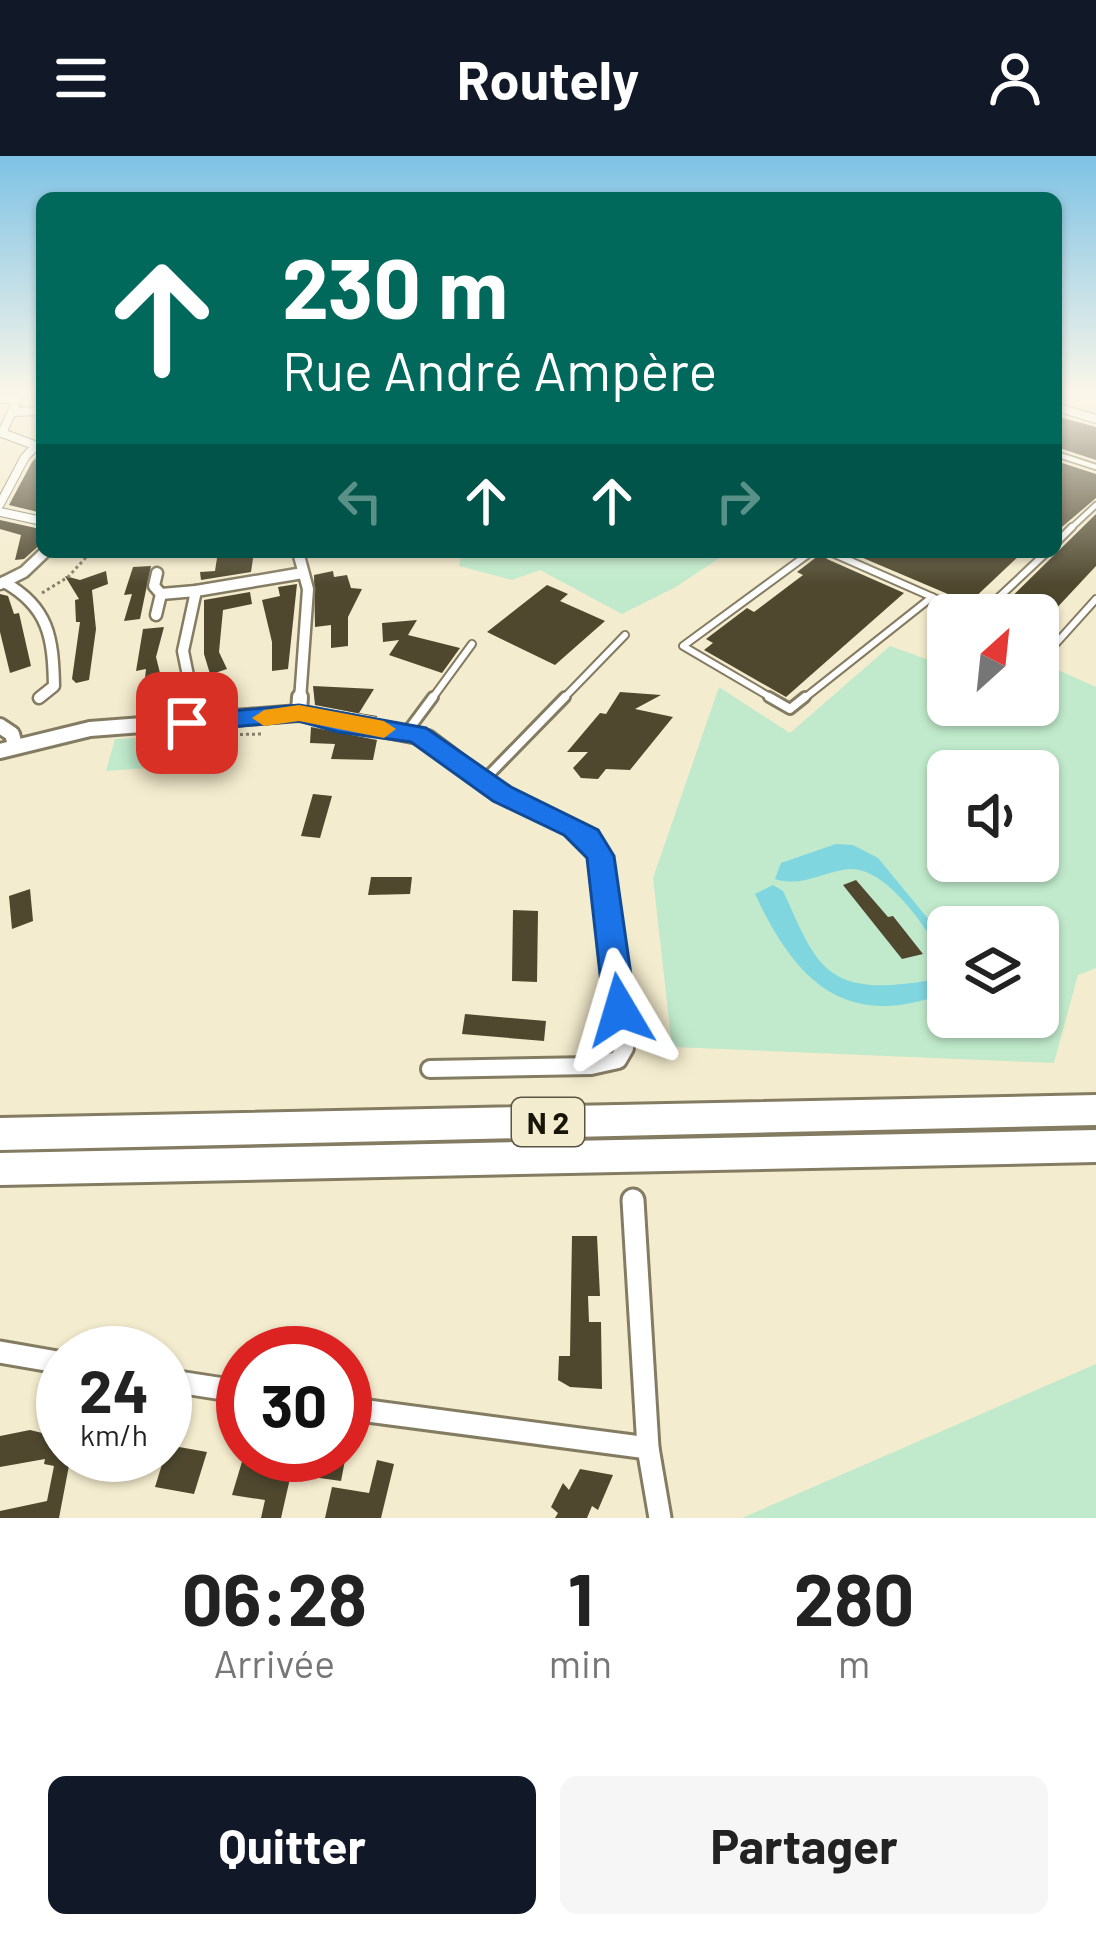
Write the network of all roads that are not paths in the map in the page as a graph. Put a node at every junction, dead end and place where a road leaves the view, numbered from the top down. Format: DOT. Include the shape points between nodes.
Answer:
graph roads {
  1 [pos="23,458"];
  2 [pos="1067,458"];
  3 [pos="1096,467"];
  4 [pos="18,476"];
  5 [pos="0,478"];
  6 [pos="1096,505"];
  7 [pos="0,508"];
  8 [pos="36,518"];
  9 [pos="1062,537"];
  10 [pos="37,558"];
  11 [pos="299,558"];
  12 [pos="804,558"];
  13 [pos="844,558"];
  14 [pos="1040,558"];
  15 [pos="158,573"];
  16 [pos="303,573"];
  17 [pos="2,583"];
  18 [pos="196,591"];
  19 [pos="161,594"];
  20 [pos="1000,594"];
  21 [pos="927,595"];
  22 [pos="1096,599"];
  23 [pos="927,601"];
  24 [pos="156,615"];
  25 [pos="625,635"];
  26 [pos="1059,640"];
  27 [pos="472,644"];
  28 [pos="39,698"];
  29 [pos="299,713"];
  30 [pos="187,723"];
  31 [pos="0,727"];
  32 [pos="407,732"];
  33 [pos="15,746"];
  34 [pos="0,751"];
  35 [pos="484,780"];
  36 [pos="430,1069"];
  37 [pos="1096,1111"];
  38 [pos="0,1134"];
  39 [pos="1096,1146"];
  40 [pos="0,1169"];
  41 [pos="633,1201"];
  42 [pos="0,1352"];
  43 [pos="36,1358"];
  44 [pos="372,1412"];
  45 [pos="648,1448"];
  46 [pos="660,1518"];
  1 -- 4 [label="street"];
  2 -- 3 [label="lane"];
  4 -- 5 [label="street"];
  4 -- 7 [label="street"];
  6 -- 9 [label="lane"];
  7 -- 8 [label="street"];
  10 -- 17 [label="street"];
  11 -- 16 [label="street"];
  12 -- 23 [label="lane" via="683,646 790,709"];
  13 -- 21 [label="lane"];
  14 -- 20 [label="lane"];
  15 -- 19 [label="street"];
  16 -- 18 [label="street"];
  16 -- 29 [label="street" via="308,618"];
  17 -- 28 [label="street" via="35,597 47,617 54,686"];
  18 -- 19 [label="street"];
  18 -- 30 [label="street" via="183,651 195,692"];
  19 -- 24 [label="street"];
  22 -- 26 [label="lane"];
  25 -- 35 [label="lane"];
  27 -- 32 [label="lane"];
  29 -- 30 [label="street"];
  29 -- 32 [label="street"];
  30 -- 33 [label="street" via="90,729"];
  31 -- 33 [label="street"];
  32 -- 35 [label="street" via="428,738"];
  33 -- 34 [label="street"];
  35 -- 36 [label="street" via="596,848 625,1048 618,1060 591,1066"];
  37 -- 38 [label="highway, N 2"];
  39 -- 40 [label="highway, N 2"];
  41 -- 45 [label="street"];
  42 -- 43 [label="street"];
  44 -- 45 [label="street"];
  45 -- 46 [label="street"];
}
